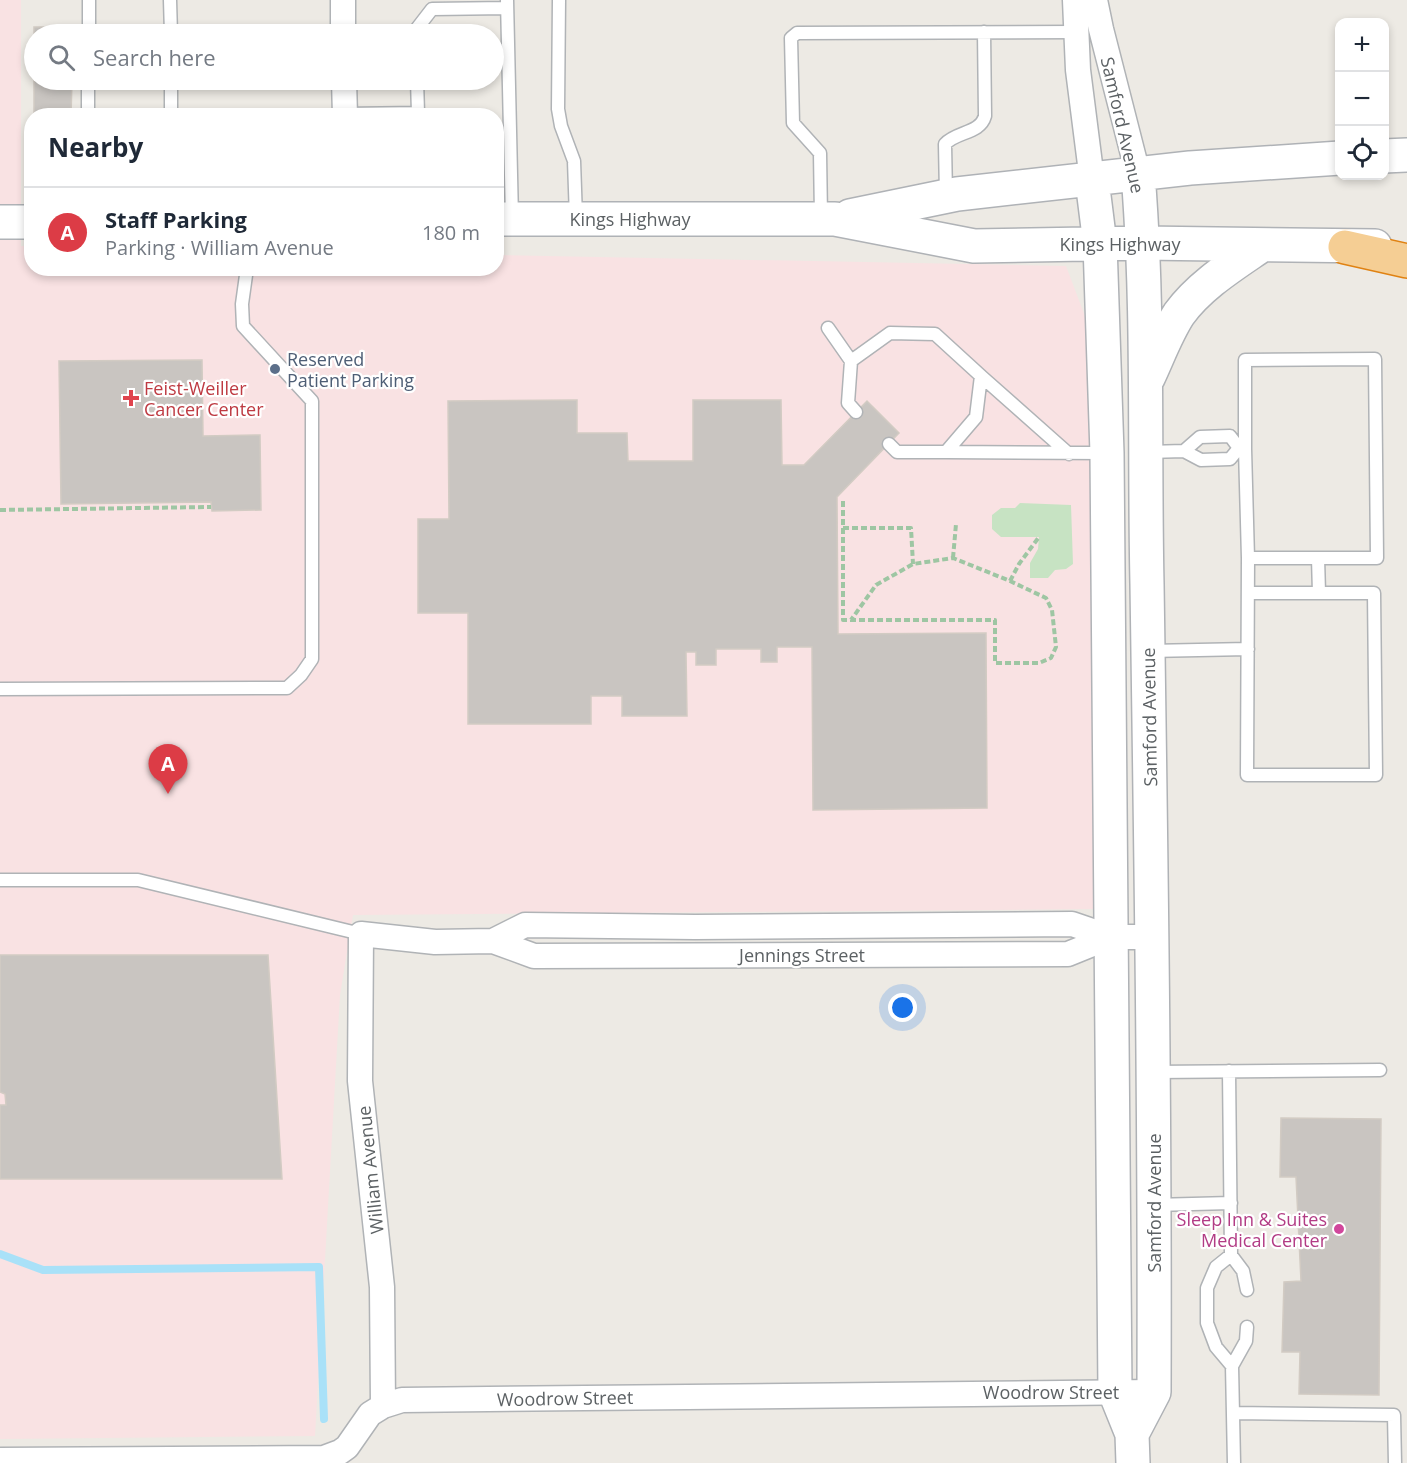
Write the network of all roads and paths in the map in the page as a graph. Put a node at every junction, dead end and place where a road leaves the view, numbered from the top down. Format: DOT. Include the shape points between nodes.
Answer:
graph roads {
  1 [pos="89,0"];
  2 [pos="170,0"];
  3 [pos="343,0"];
  4 [pos="559,0"];
  5 [pos="1075,0"];
  6 [pos="1095,0"];
  7 [pos="507,4"];
  8 [pos="89,24"];
  9 [pos="171,24"];
  10 [pos="343,24"];
  11 [pos="420,24"];
  12 [pos="1101,29"];
  13 [pos="984,32"];
  14 [pos="1076,32"];
  15 [pos="88,90"];
  16 [pos="171,90"];
  17 [pos="344,90"];
  18 [pos="417,90"];
  19 [pos="88,108"];
  20 [pos="171,108"];
  21 [pos="344,108"];
  22 [pos="418,108"];
  23 [pos="1407,155"];
  24 [pos="1389,156"];
  25 [pos="1335,158"];
  26 [pos="1138,174"];
  27 [pos="1092,180"];
  28 [pos="946,196"];
  29 [pos="504,219"];
  30 [pos="576,219"];
  31 [pos="828,219"];
  32 [pos="0,222"];
  33 [pos="24,222"];
  34 [pos="1143,243"];
  35 [pos="1100,244"];
  36 [pos="1262,245"];
  37 [pos="1407,246"];
  38 [pos="1345,247"];
  39 [pos="1407,261"];
  40 [pos="246,276"];
  41 [pos="828,328"];
  42 [pos="851,361"];
  43 [pos="981,376"];
  44 [pos="1144,388"];
  45 [pos="856,412"];
  46 [pos="889,444"];
  47 [pos="1242,448"];
  48 [pos="1184,450"];
  49 [pos="946,452"];
  50 [pos="1144,452"];
  51 [pos="1107,453"];
  52 [pos="1069,454"];
  53 [pos="843,501"];
  54 [pos="211,507"];
  55 [pos="0,510"];
  56 [pos="956,524"];
  57 [pos="843,528"];
  58 [pos="1040,537"];
  59 [pos="953,558"];
  60 [pos="1248,558"];
  61 [pos="1318,558"];
  62 [pos="913,564"];
  63 [pos="1010,580"];
  64 [pos="1248,593"];
  65 [pos="1319,593"];
  66 [pos="851,620"];
  67 [pos="1248,649"];
  68 [pos="1148,651"];
  69 [pos="0,689"];
  70 [pos="0,880"];
  71 [pos="695,927"];
  72 [pos="361,934"];
  73 [pos="1153,936"];
  74 [pos="1110,937"];
  75 [pos="493,941"];
  76 [pos="693,955"];
  77 [pos="1380,1070"];
  78 [pos="1229,1071"];
  79 [pos="1154,1072"];
  80 [pos="1111,1074"];
  81 [pos="1231,1203"];
  82 [pos="1154,1205"];
  83 [pos="1232,1255"];
  84 [pos="1247,1290"];
  85 [pos="1247,1327"];
  86 [pos="1232,1366"];
  87 [pos="1115,1392"];
  88 [pos="1154,1392"];
  89 [pos="383,1406"];
  90 [pos="1233,1413"];
  91 [pos="1132,1448"];
  92 [pos="0,1460"];
  93 [pos="1234,1463"];
  94 [pos="1395,1463"];
  1 -- 8 [label="lane"];
  2 -- 9 [label="lane"];
  3 -- 10 [label="street"];
  4 -- 30 [label="lane" via="558,109 574,161"];
  5 -- 14 [label="street, Samford Avenue"];
  6 -- 12 [label="street, Samford Avenue"];
  7 -- 11 [label="lane" via="432,9"];
  7 -- 29 [label="lane"];
  12 -- 14 [label="street"];
  12 -- 26 [label="street, Samford Avenue"];
  13 -- 14 [label="lane"];
  13 -- 28 [label="lane" via="985,116 979,127 945,144"];
  13 -- 31 [label="lane" via="793,35 793,123 819,153"];
  14 -- 27 [label="street, Samford Avenue"];
  15 -- 19 [label="lane"];
  16 -- 20 [label="lane"];
  17 -- 21 [label="street"];
  18 -- 22 [label="lane"];
  23 -- 24 [label="street"];
  25 -- 26 [label="street, Kings Highway"];
  26 -- 27 [label="street, Kings Highway"];
  26 -- 34 [label="street, Samford Avenue"];
  27 -- 28 [label="street, Kings Highway"];
  27 -- 35 [label="street, Samford Avenue"];
  28 -- 31 [label="street, Kings Highway"];
  29 -- 30 [label="street, Kings Highway"];
  30 -- 31 [label="street, Kings Highway"];
  31 -- 35 [label="street, Kings Highway" via="974,246"];
  32 -- 33 [label="street"];
  34 -- 35 [label="street, Kings Highway"];
  34 -- 36 [label="street, Kings Highway"];
  34 -- 44 [label="street, Samford Avenue"];
  35 -- 51 [label="street, Samford Avenue"];
  36 -- 38 [label="street, Kings Highway"];
  36 -- 44 [label="street" via="1202,289 1180,314"];
  37 -- 38 [label="street, Kings Highway"];
  38 -- 39 [label="highway"];
  40 -- 69 [label="lane" via="243,326 312,401 312,659 287,688"];
  41 -- 42 [label="lane"];
  42 -- 43 [label="lane" via="890,333 935,334"];
  42 -- 45 [label="lane" via="848,403"];
  43 -- 49 [label="lane" via="976,417"];
  43 -- 52 [label="lane"];
  44 -- 50 [label="street, Samford Avenue"];
  46 -- 49 [label="lane" via="897,452"];
  47 -- 48 [label="lane" via="1230,459 1201,460"];
  47 -- 48 [label="lane" via="1230,436 1200,437"];
  47 -- 60 [label="lane"];
  47 -- 61 [label="lane" via="1245,360 1375,359 1377,558"];
  48 -- 50 [label="lane"];
  49 -- 52 [label="lane"];
  50 -- 51 [label="street"];
  50 -- 68 [label="street, Samford Avenue"];
  51 -- 52 [label="lane"];
  51 -- 74 [label="street, Samford Avenue"];
  53 -- 57 [label="path"];
  54 -- 55 [label="path"];
  56 -- 59 [label="path"];
  57 -- 62 [label="path" via="911,528"];
  57 -- 66 [label="path" via="843,620"];
  58 -- 63 [label="path"];
  59 -- 62 [label="path"];
  59 -- 63 [label="path"];
  60 -- 61 [label="lane"];
  60 -- 64 [label="lane"];
  61 -- 65 [label="lane"];
  62 -- 66 [label="path" via="876,585"];
  63 -- 66 [label="path" via="1046,597 1052,610 1056,647 1051,658 1039,663 995,663 995,620"];
  64 -- 65 [label="lane"];
  64 -- 67 [label="lane"];
  65 -- 67 [label="lane" via="1374,593 1376,775 1247,775"];
  67 -- 68 [label="lane"];
  68 -- 73 [label="street, Samford Avenue"];
  70 -- 72 [label="lane" via="138,880"];
  71 -- 74 [label="street, Jennings Street" via="1072,924"];
  71 -- 75 [label="street, Jennings Street" via="525,926"];
  71 -- 76 [label="street"];
  72 -- 75 [label="street, Jennings Street" via="435,942"];
  72 -- 89 [label="street, William Avenue" via="360,1081 382,1287"];
  73 -- 74 [label="street, Jennings Street"];
  73 -- 79 [label="street, Samford Avenue"];
  74 -- 76 [label="street, Jennings Street" via="1068,954"];
  74 -- 80 [label="street, Samford Avenue"];
  75 -- 76 [label="street, Jennings Street" via="534,956"];
  77 -- 78 [label="lane"];
  78 -- 79 [label="lane"];
  78 -- 81 [label="lane"];
  79 -- 80 [label="street"];
  79 -- 82 [label="street, Samford Avenue"];
  80 -- 87 [label="street, Samford Avenue"];
  81 -- 82 [label="lane"];
  81 -- 83 [label="lane"];
  82 -- 88 [label="street, Samford Avenue"];
  83 -- 84 [label="lane" via="1243,1271"];
  83 -- 86 [label="lane" via="1216,1267 1207,1288 1207,1323 1216,1347"];
  85 -- 86 [label="lane" via="1246,1341"];
  86 -- 90 [label="lane"];
  87 -- 88 [label="street, Woodrow Street"];
  87 -- 89 [label="street, Woodrow Street" via="426,1400"];
  87 -- 91 [label="street, Samford Avenue"];
  88 -- 91 [label="street, Samford Avenue"];
  89 -- 92 [label="street" via="370,1414 347,1447 324,1458"];
  90 -- 93 [label="lane"];
  90 -- 94 [label="lane" via="1394,1415"];
}
